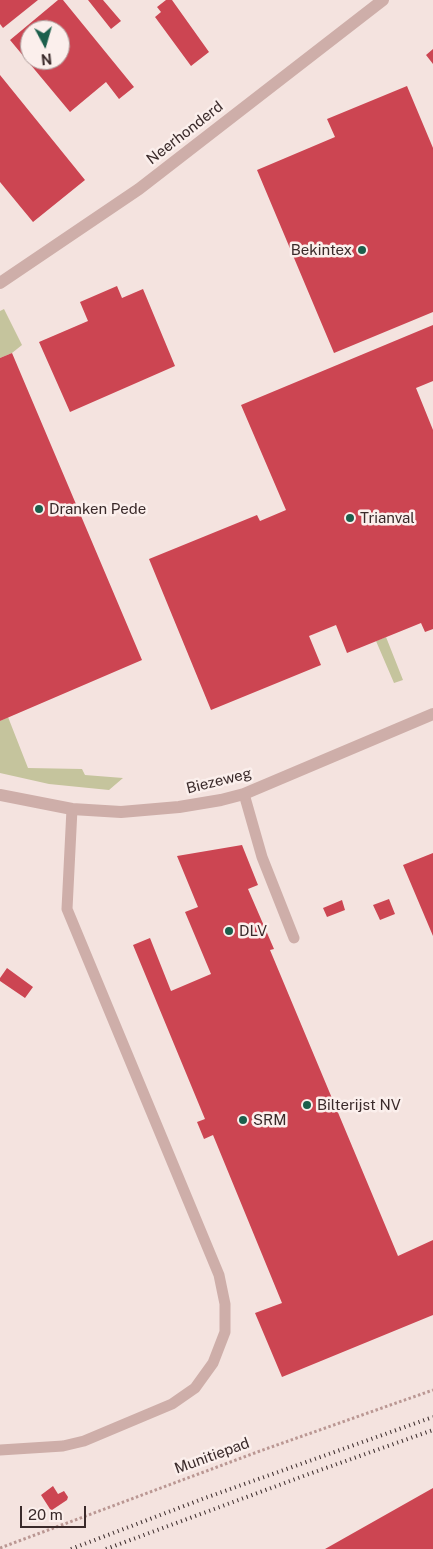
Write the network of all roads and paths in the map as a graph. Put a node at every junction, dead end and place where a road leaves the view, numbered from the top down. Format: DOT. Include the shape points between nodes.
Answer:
graph roads {
  1 [pos="383,0"];
  2 [pos="0,283"];
  3 [pos="433,714"];
  4 [pos="244,794"];
  5 [pos="0,795"];
  6 [pos="72,810"];
  7 [pos="294,938"];
  8 [pos="433,1390"];
  9 [pos="0,1450"];
  10 [pos="0,1548"];
  1 -- 2 [label="street, Neerhonderd" via="140,189"];
  3 -- 4 [label="street, Biezeweg"];
  4 -- 6 [label="street, Biezeweg" via="179,807 121,812"];
  4 -- 7 [label="lane" via="262,858"];
  5 -- 6 [label="street, Biezeweg"];
  6 -- 9 [label="lane" via="67,909 219,1275 225,1304 225,1332 213,1363 195,1388 172,1404 84,1441 64,1446"];
  8 -- 10 [label="path, Munitiepad"];
}
